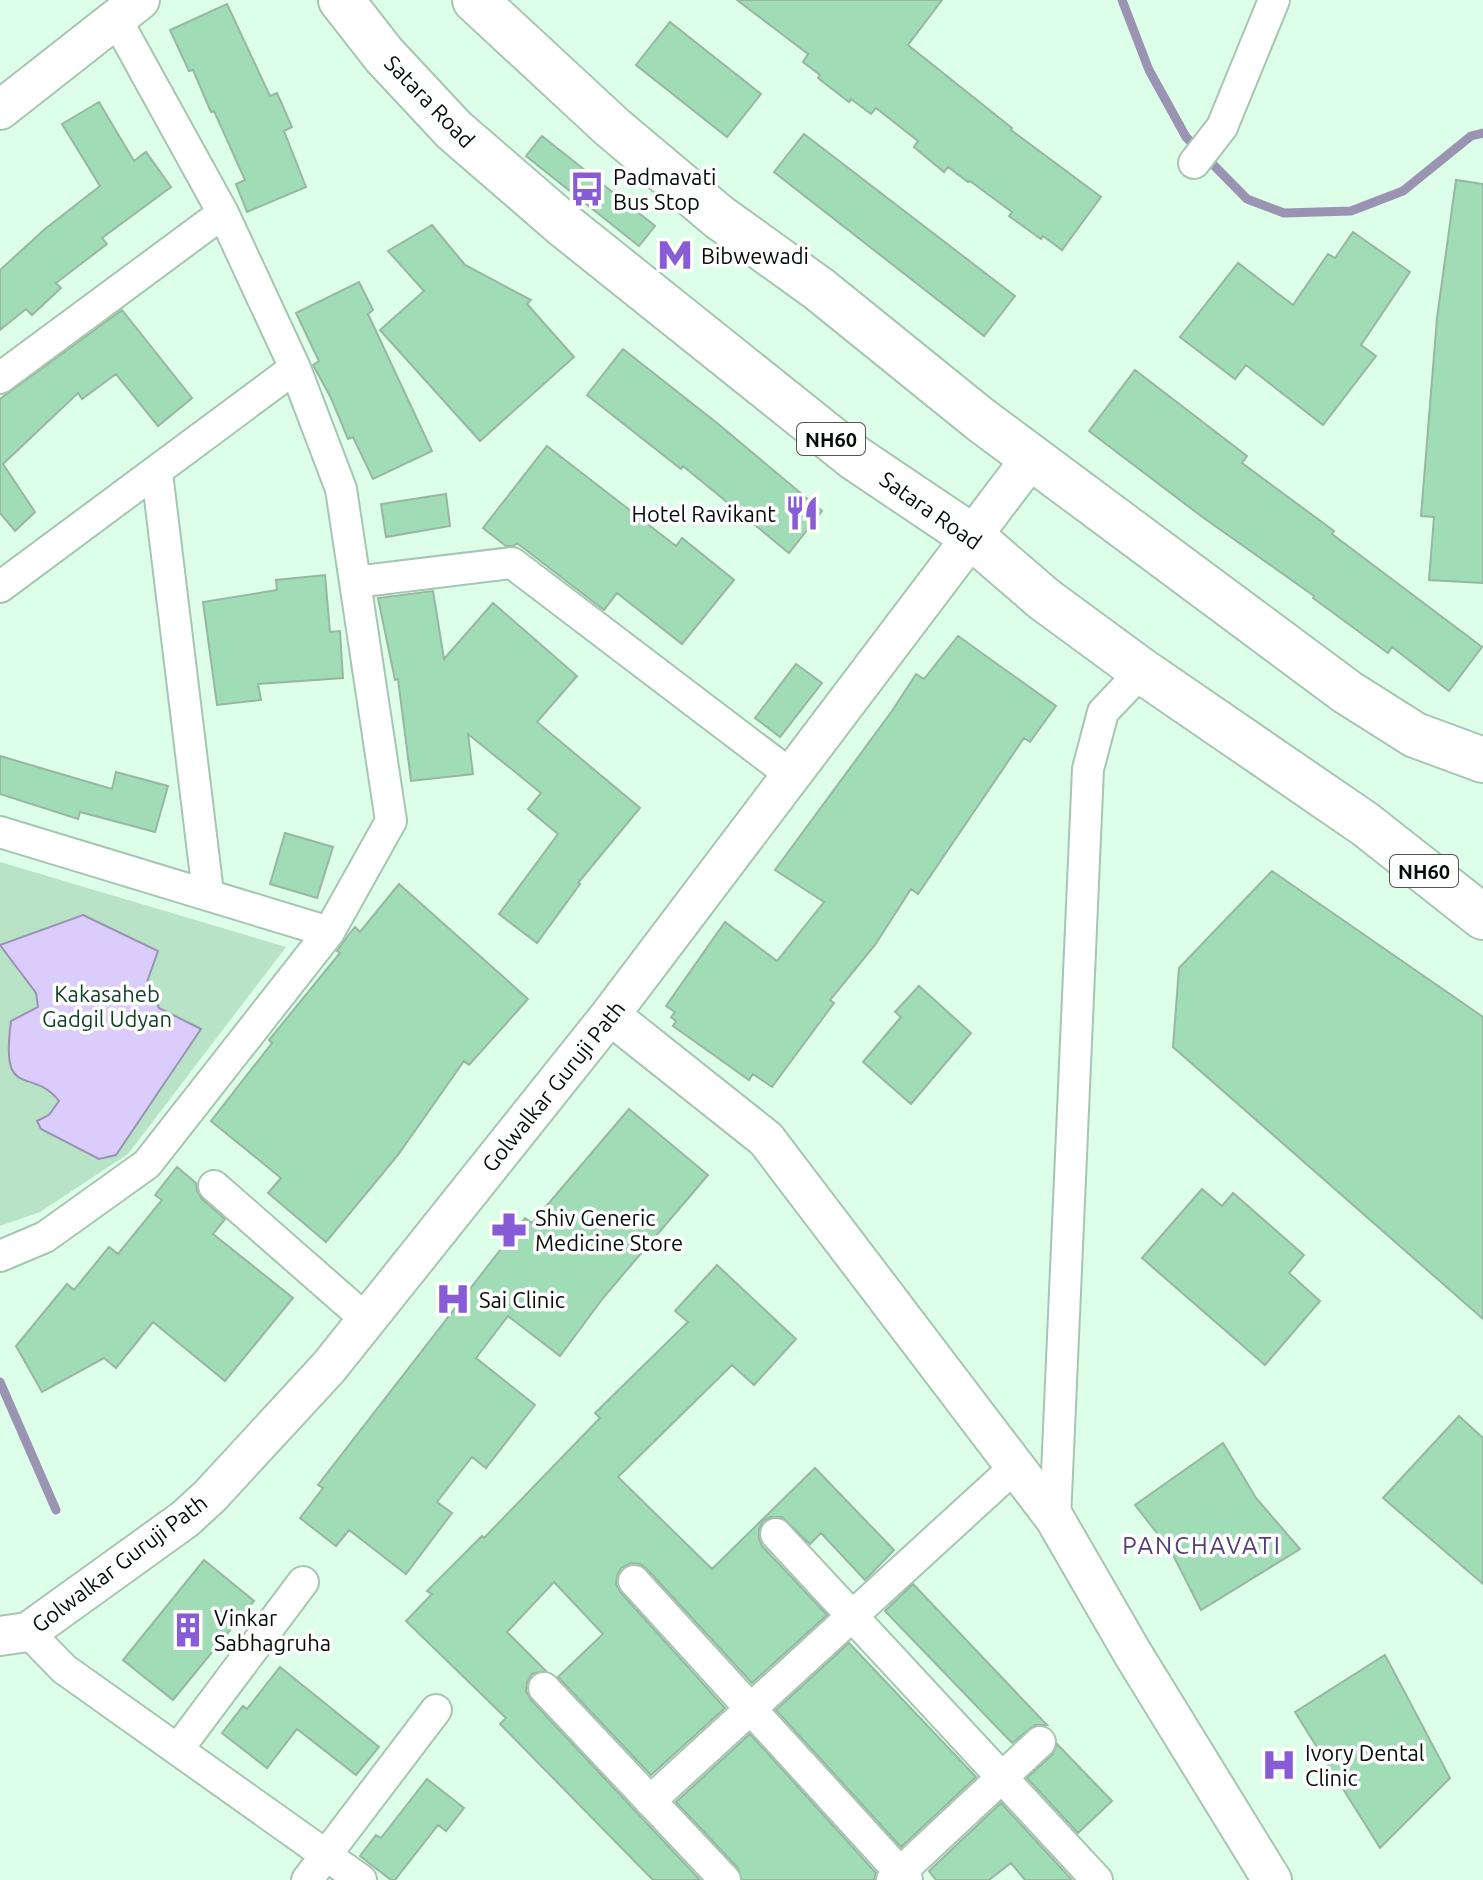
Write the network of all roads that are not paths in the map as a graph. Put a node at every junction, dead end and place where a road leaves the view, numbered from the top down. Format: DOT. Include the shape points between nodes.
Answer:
graph roads {
  1 [pos="341,0"];
  2 [pos="475,0"];
  3 [pos="1274,0"];
  4 [pos="128,10"];
  5 [pos="0,110"];
  6 [pos="1194,163"];
  7 [pos="223,213"];
  8 [pos="295,368"];
  9 [pos="0,378"];
  10 [pos="1032,457"];
  11 [pos="157,473"];
  12 [pos="971,536"];
  13 [pos="355,582"];
  14 [pos="0,587"];
  15 [pos="1142,671"];
  16 [pos="1415,735"];
  17 [pos="1483,760"];
  18 [pos="791,775"];
  19 [pos="1483,789"];
  20 [pos="1365,824"];
  21 [pos="0,832"];
  22 [pos="1483,885"];
  23 [pos="208,893"];
  24 [pos="1483,917"];
  25 [pos="329,932"];
  26 [pos="610,1015"];
  27 [pos="214,1186"];
  28 [pos="0,1256"];
  29 [pos="368,1321"];
  30 [pos="1015,1467"];
  31 [pos="1055,1519"];
  32 [pos="776,1534"];
  33 [pos="634,1581"];
  34 [pos="303,1582"];
  35 [pos="852,1616"];
  36 [pos="14,1634"];
  37 [pos="544,1688"];
  38 [pos="751,1709"];
  39 [pos="436,1710"];
  40 [pos="1040,1742"];
  41 [pos="178,1749"];
  42 [pos="1002,1777"];
  43 [pos="650,1801"];
  44 [pos="326,1854"];
  45 [pos="900,1878"];
  46 [pos="307,1880"];
  47 [pos="361,1880"];
  48 [pos="725,1880"];
  49 [pos="1097,1880"];
  50 [pos="1272,1880"];
  1 -- 12 [label="highway, Satara Road / NH60" via="454,130 565,226 855,458"];
  2 -- 10 [label="highway" via="719,217"];
  3 -- 6 [label="street" via="1222,127"];
  4 -- 5 [label="street"];
  4 -- 7 [label="street"];
  7 -- 8 [label="street"];
  7 -- 9 [label="street"];
  8 -- 11 [label="street"];
  8 -- 13 [label="street" via="341,489"];
  10 -- 12 [label="street, Golwalkar Guruji Path"];
  10 -- 16 [label="highway" via="1347,692"];
  11 -- 14 [label="street"];
  11 -- 23 [label="street"];
  12 -- 15 [label="highway, Satara Road / NH60" via="1044,599"];
  12 -- 18 [label="street, Golwalkar Guruji Path"];
  13 -- 18 [label="street" via="512,563"];
  13 -- 25 [label="street" via="391,821"];
  15 -- 20 [label="highway, Satara Road / NH60"];
  15 -- 31 [label="street" via="1103,712 1088,769"];
  16 -- 17 [label="highway"];
  16 -- 19 [label="highway"];
  18 -- 26 [label="street, Golwalkar Guruji Path"];
  20 -- 22 [label="highway"];
  20 -- 24 [label="highway, Satara Road / NH60"];
  21 -- 23 [label="street"];
  23 -- 25 [label="street"];
  25 -- 28 [label="street" via="147,1164 45,1237"];
  26 -- 29 [label="street, Golwalkar Guruji Path"];
  26 -- 30 [label="street" via="766,1139"];
  27 -- 29 [label="street"];
  29 -- 36 [label="street, Golwalkar Guruji Path" via="185,1519"];
  30 -- 31 [label="street"];
  30 -- 35 [label="street"];
  31 -- 50 [label="street"];
  32 -- 35 [label="street"];
  33 -- 38 [label="street"];
  34 -- 41 [label="street"];
  35 -- 38 [label="street"];
  35 -- 42 [label="street"];
  36 -- 41 [label="street"];
  37 -- 43 [label="street"];
  38 -- 43 [label="street"];
  38 -- 45 [label="street"];
  39 -- 44 [label="street"];
  40 -- 42 [label="street"];
  41 -- 44 [label="street"];
  42 -- 45 [label="street"];
  42 -- 49 [label="street"];
  43 -- 48 [label="street"];
  44 -- 46 [label="street"];
  44 -- 47 [label="street"];
}
